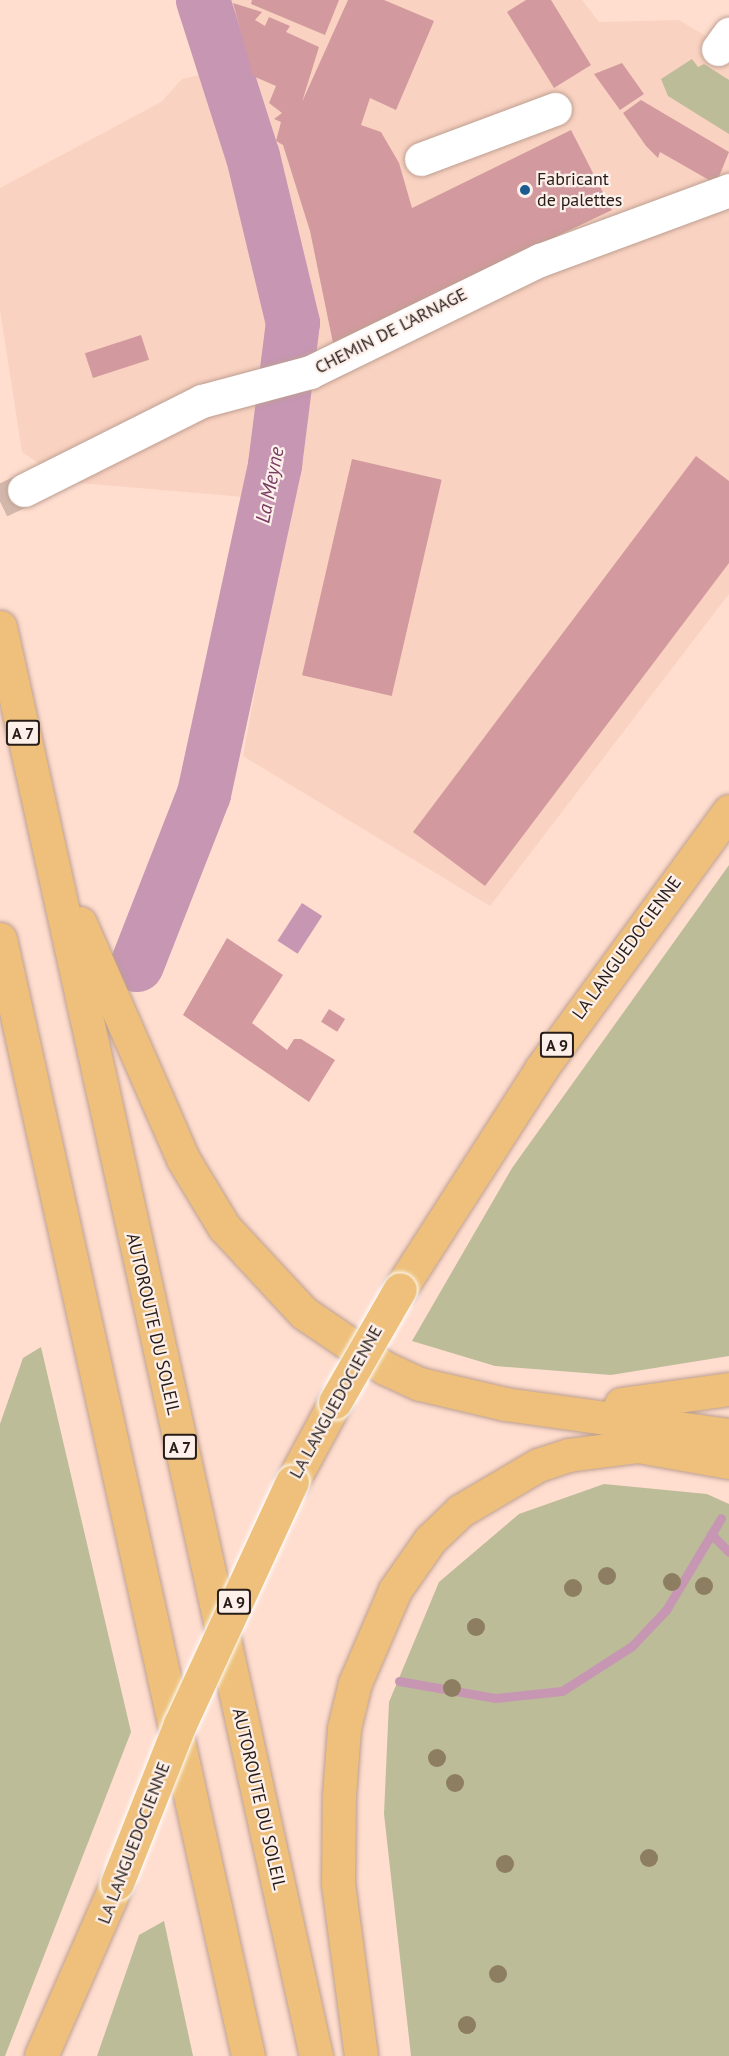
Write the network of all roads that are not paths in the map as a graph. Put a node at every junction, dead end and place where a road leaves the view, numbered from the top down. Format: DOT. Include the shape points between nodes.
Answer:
graph roads {
  1 [pos="555,109"];
  2 [pos="421,159"];
  3 [pos="729,190"];
  4 [pos="24,490"];
  5 [pos="0,627"];
  6 [pos="729,811"];
  7 [pos="46,838"];
  8 [pos="0,939"];
  9 [pos="729,1389"];
  10 [pos="565,1411"];
  11 [pos="729,1435"];
  12 [pos="729,1462"];
  13 [pos="117,1883"];
  14 [pos="41,2056"];
  15 [pos="62,2056"];
  16 [pos="248,2056"];
  17 [pos="316,2056"];
  18 [pos="361,2056"];
  1 -- 2 [label="street"];
  3 -- 4 [label="street, CHEMIN DE L'ARNAGE" via="540,260 310,372 262,382 161,420"];
  5 -- 7 [label="highway, AUTOROUTE DU SOLEIL / A 7"];
  6 -- 13 [label="highway, LA LANGUEDOCIENNE / A 9, bridge" via="541,1069 400,1289 335,1402 292,1482 180,1724"];
  7 -- 10 [label="highway" via="183,1159 224,1227 261,1272 328,1332 385,1368 460,1395"];
  7 -- 17 [label="highway, AUTOROUTE DU SOLEIL / A 7"];
  8 -- 16 [label="highway"];
  9 -- 10 [label="highway"];
  10 -- 11 [label="highway"];
  12 -- 18 [label="highway" via="638,1446 568,1455 538,1465 460,1511 430,1540 395,1590 355,1683 344,1728 339,1796 338,1884"];
  13 -- 14 [label="highway"];
  13 -- 15 [label="highway, LA LANGUEDOCIENNE / A 9"];
}
